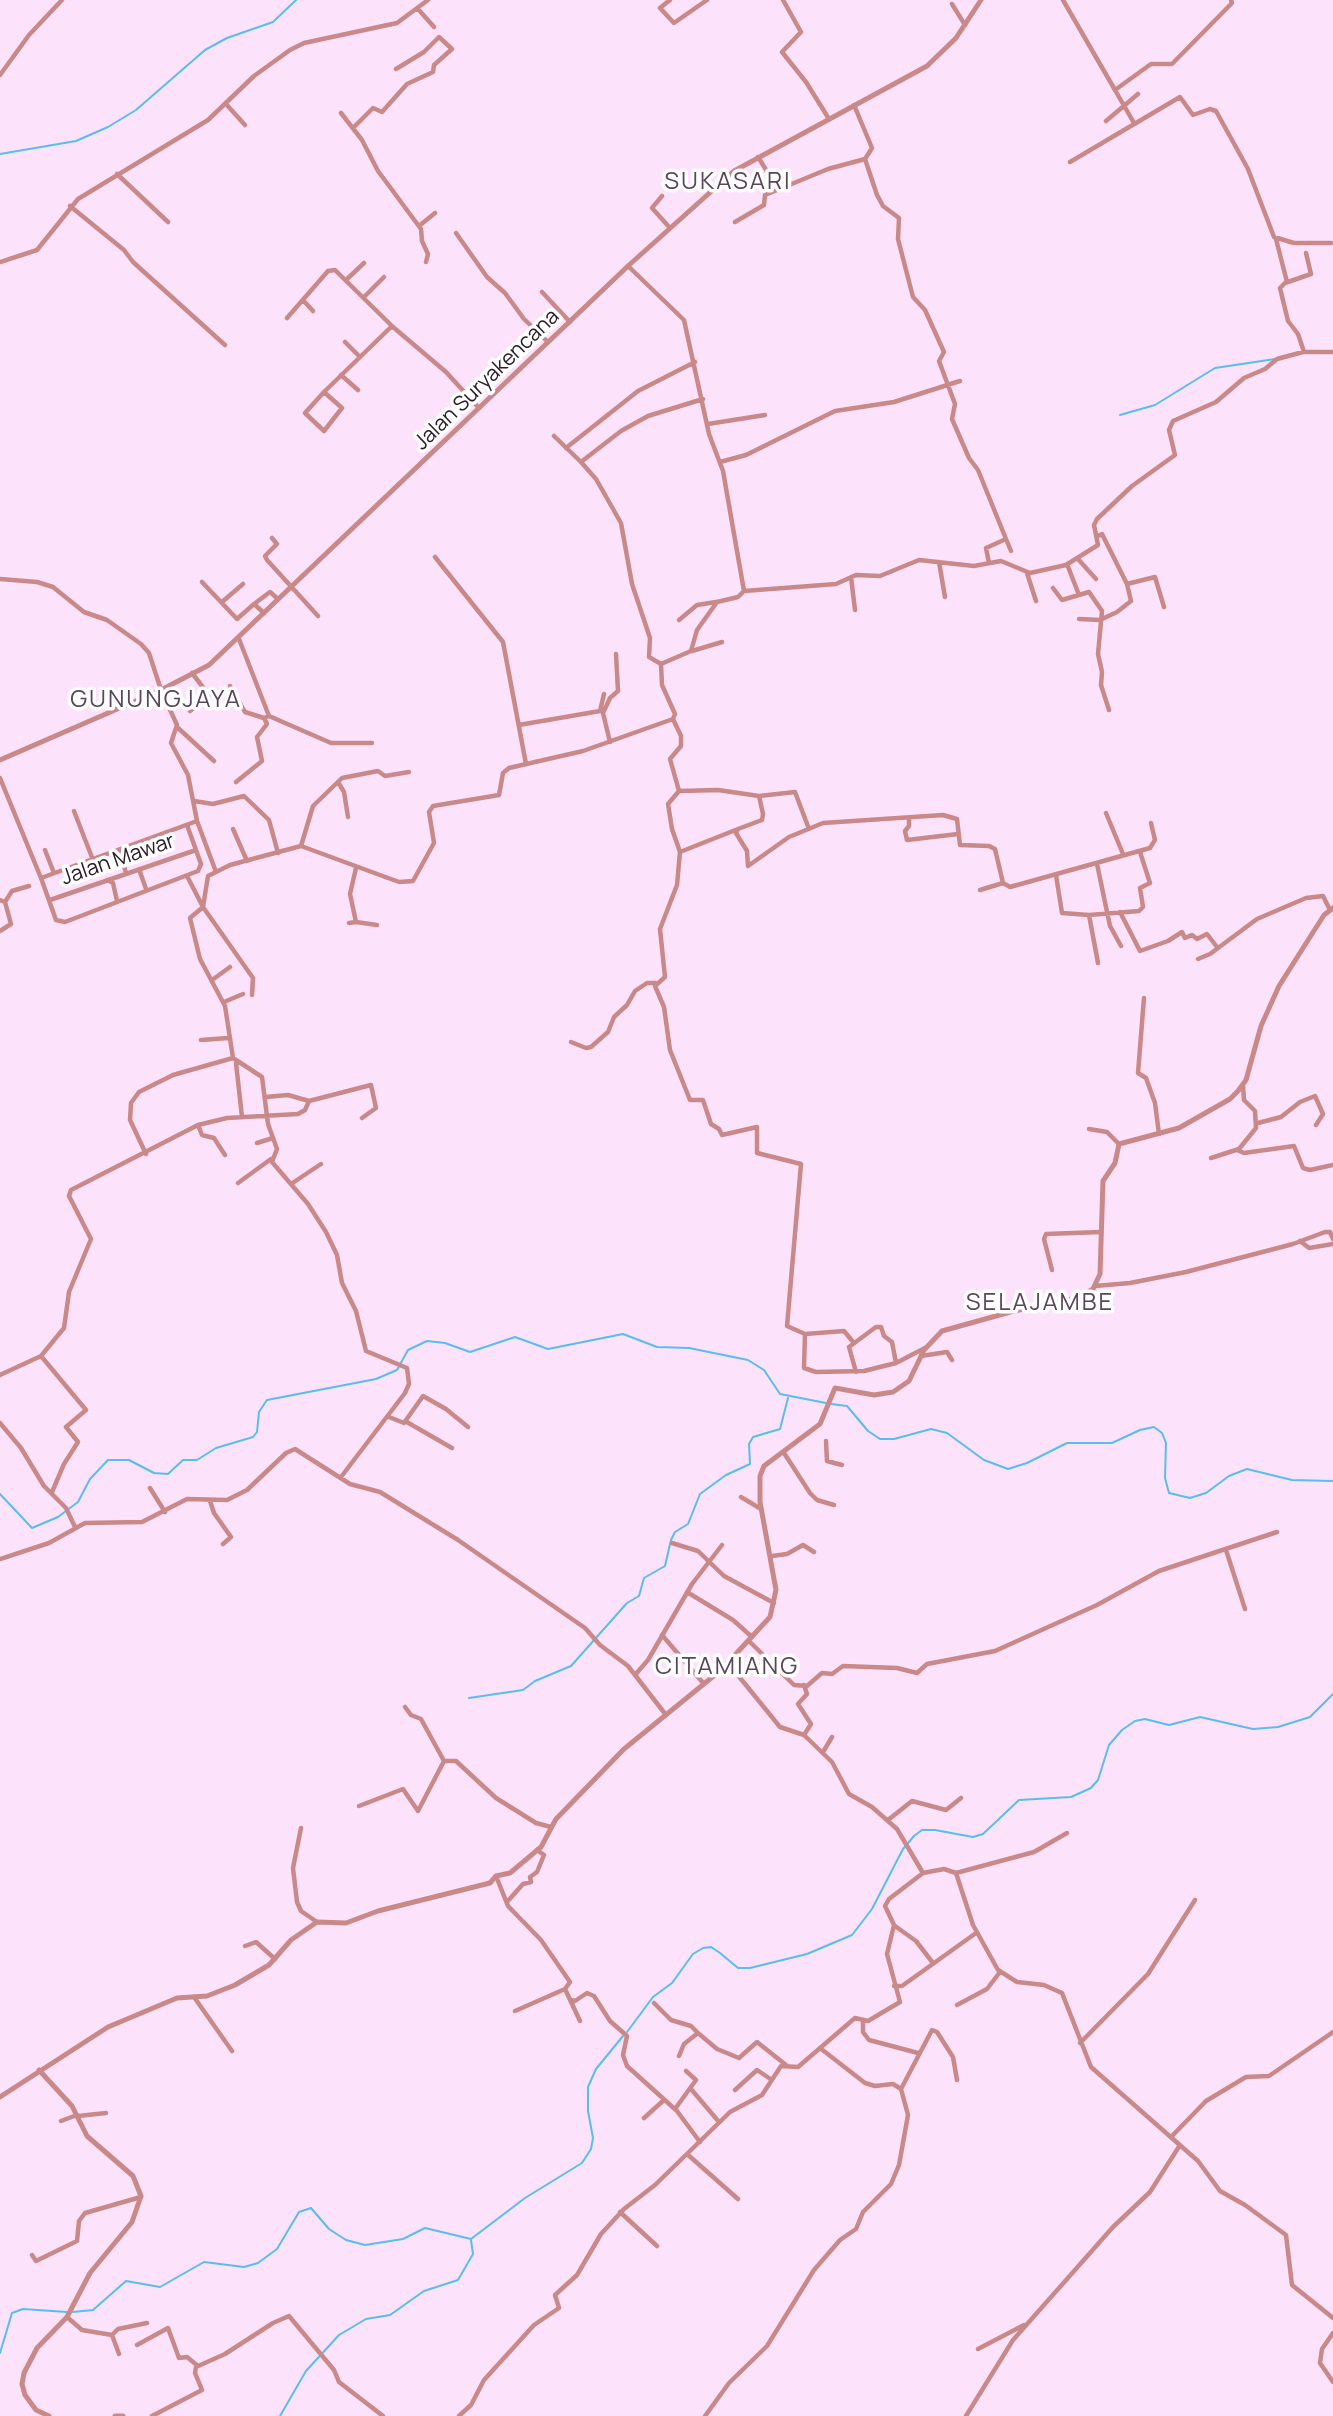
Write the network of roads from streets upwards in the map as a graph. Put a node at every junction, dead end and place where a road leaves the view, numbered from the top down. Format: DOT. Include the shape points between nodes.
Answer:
graph roads {
  1 [pos="62,0"];
  2 [pos="428,0"];
  3 [pos="670,0"];
  4 [pos="707,0"];
  5 [pos="783,0"];
  6 [pos="981,0"];
  7 [pos="1063,0"];
  8 [pos="1231,0"];
  9 [pos="952,4"];
  10 [pos="418,9"];
  11 [pos="965,25"];
  12 [pos="434,27"];
  13 [pos="396,69"];
  14 [pos="0,75"];
  15 [pos="1115,90"];
  16 [pos="1138,94"];
  17 [pos="226,104"];
  18 [pos="1125,104"];
  19 [pos="854,105"];
  20 [pos="341,113"];
  21 [pos="829,119"];
  22 [pos="1106,121"];
  23 [pos="1134,122"];
  24 [pos="245,125"];
  25 [pos="353,128"];
  26 [pos="758,156"];
  27 [pos="865,159"];
  28 [pos="1070,162"];
  29 [pos="117,174"];
  30 [pos="778,190"];
  31 [pos="662,196"];
  32 [pos="70,206"];
  33 [pos="435,213"];
  34 [pos="168,222"];
  35 [pos="735,222"];
  36 [pos="419,226"];
  37 [pos="670,228"];
  38 [pos="456,233"];
  39 [pos="1276,238"];
  40 [pos="1331,243"];
  41 [pos="1306,253"];
  42 [pos="0,262"];
  43 [pos="426,262"];
  44 [pos="365,263"];
  45 [pos="628,266"];
  46 [pos="384,276"];
  47 [pos="346,280"];
  48 [pos="1287,282"];
  49 [pos="542,292"];
  50 [pos="364,297"];
  51 [pos="303,300"];
  52 [pos="313,311"];
  53 [pos="287,317"];
  54 [pos="570,322"];
  55 [pos="392,326"];
  56 [pos="345,342"];
  57 [pos="549,343"];
  58 [pos="225,345"];
  59 [pos="1304,352"];
  60 [pos="1333,352"];
  61 [pos="360,357"];
  62 [pos="695,362"];
  63 [pos="341,375"];
  64 [pos="961,381"];
  65 [pos="946,386"];
  66 [pos="358,390"];
  67 [pos="324,392"];
  68 [pos="703,399"];
  69 [pos="480,408"];
  70 [pos="765,415"];
  71 [pos="707,424"];
  72 [pos="554,436"];
  73 [pos="566,448"];
  74 [pos="581,462"];
  75 [pos="720,462"];
  76 [pos="1100,535"];
  77 [pos="272,538"];
  78 [pos="1006,539"];
  79 [pos="1011,551"];
  80 [pos="435,557"];
  81 [pos="1078,559"];
  82 [pos="939,562"];
  83 [pos="989,563"];
  84 [pos="1067,565"];
  85 [pos="1027,573"];
  86 [pos="851,577"];
  87 [pos="0,579"];
  88 [pos="1096,579"];
  89 [pos="202,582"];
  90 [pos="243,584"];
  91 [pos="1127,584"];
  92 [pos="291,586"];
  93 [pos="1053,588"];
  94 [pos="744,591"];
  95 [pos="1079,595"];
  96 [pos="945,597"];
  97 [pos="278,598"];
  98 [pos="1036,601"];
  99 [pos="222,602"];
  100 [pos="717,602"];
  101 [pos="254,604"];
  102 [pos="1164,607"];
  103 [pos="855,610"];
  104 [pos="265,614"];
  105 [pos="318,617"];
  106 [pos="1079,619"];
  107 [pos="679,620"];
  108 [pos="1100,620"];
  109 [pos="239,639"];
  110 [pos="722,642"];
  111 [pos="691,651"];
  112 [pos="616,654"];
  113 [pos="661,664"];
  114 [pos="192,673"];
  115 [pos="230,686"];
  116 [pos="161,690"];
  117 [pos="604,694"];
  118 [pos="1109,710"];
  119 [pos="190,711"];
  120 [pos="267,717"];
  121 [pos="674,719"];
  122 [pos="519,725"];
  123 [pos="177,727"];
  124 [pos="372,743"];
  125 [pos="610,743"];
  126 [pos="0,760"];
  127 [pos="214,761"];
  128 [pos="526,764"];
  129 [pos="409,772"];
  130 [pos="0,778"];
  131 [pos="236,782"];
  132 [pos="338,782"];
  133 [pos="680,791"];
  134 [pos="759,796"];
  135 [pos="193,801"];
  136 [pos="74,811"];
  137 [pos="1106,813"];
  138 [pos="348,817"];
  139 [pos="909,818"];
  140 [pos="197,821"];
  141 [pos="1151,823"];
  142 [pos="187,825"];
  143 [pos="233,829"];
  144 [pos="738,829"];
  145 [pos="810,829"];
  146 [pos="958,834"];
  147 [pos="301,846"];
  148 [pos="45,850"];
  149 [pos="196,850"];
  150 [pos="120,851"];
  151 [pos="680,852"];
  152 [pos="1140,852"];
  153 [pos="278,853"];
  154 [pos="1123,854"];
  155 [pos="93,860"];
  156 [pos="247,861"];
  157 [pos="1097,864"];
  158 [pos="356,868"];
  159 [pos="139,869"];
  160 [pos="216,872"];
  161 [pos="54,873"];
  162 [pos="126,873"];
  163 [pos="1056,875"];
  164 [pos="187,876"];
  165 [pos="41,878"];
  166 [pos="107,880"];
  167 [pos="1003,883"];
  168 [pos="29,886"];
  169 [pos="146,889"];
  170 [pos="980,890"];
  171 [pos="50,900"];
  172 [pos="2,901"];
  173 [pos="117,901"];
  174 [pos="203,907"];
  175 [pos="1331,909"];
  176 [pos="1120,912"];
  177 [pos="1108,913"];
  178 [pos="1089,915"];
  179 [pos="356,922"];
  180 [pos="349,923"];
  181 [pos="377,925"];
  182 [pos="0,931"];
  183 [pos="1121,946"];
  184 [pos="1217,948"];
  185 [pos="1198,959"];
  186 [pos="1098,963"];
  187 [pos="230,967"];
  188 [pos="212,980"];
  189 [pos="655,983"];
  190 [pos="243,994"];
  191 [pos="252,995"];
  192 [pos="1144,998"];
  193 [pos="224,1002"];
  194 [pos="228,1038"];
  195 [pos="201,1040"];
  196 [pos="571,1042"];
  197 [pos="234,1060"];
  198 [pos="1242,1085"];
  199 [pos="266,1097"];
  200 [pos="309,1101"];
  201 [pos="266,1116"];
  202 [pos="242,1117"];
  203 [pos="362,1118"];
  204 [pos="1258,1123"];
  205 [pos="198,1125"];
  206 [pos="1316,1125"];
  207 [pos="1089,1129"];
  208 [pos="1159,1133"];
  209 [pos="273,1138"];
  210 [pos="257,1143"];
  211 [pos="1119,1144"];
  212 [pos="1237,1150"];
  213 [pos="146,1154"];
  214 [pos="225,1155"];
  215 [pos="1211,1158"];
  216 [pos="271,1159"];
  217 [pos="321,1164"];
  218 [pos="1333,1165"];
  219 [pos="238,1183"];
  220 [pos="290,1184"];
  221 [pos="1101,1232"];
  222 [pos="1300,1241"];
  223 [pos="1333,1241"];
  224 [pos="1052,1270"];
  225 [pos="1095,1286"];
  226 [pos="804,1335"];
  227 [pos="854,1343"];
  228 [pos="926,1348"];
  229 [pos="41,1356"];
  230 [pos="921,1356"];
  231 [pos="952,1360"];
  232 [pos="896,1363"];
  233 [pos="856,1372"];
  234 [pos="0,1375"];
  235 [pos="388,1417"];
  236 [pos="405,1421"];
  237 [pos="1,1425"];
  238 [pos="468,1427"];
  239 [pos="826,1441"];
  240 [pos="452,1448"];
  241 [pos="784,1453"];
  242 [pos="842,1465"];
  243 [pos="341,1477"];
  244 [pos="150,1488"];
  245 [pos="52,1492"];
  246 [pos="741,1497"];
  247 [pos="210,1501"];
  248 [pos="834,1505"];
  249 [pos="761,1509"];
  250 [pos="165,1512"];
  251 [pos="75,1527"];
  252 [pos="1278,1532"];
  253 [pos="223,1544"];
  254 [pos="672,1544"];
  255 [pos="722,1545"];
  256 [pos="1226,1550"];
  257 [pos="814,1552"];
  258 [pos="772,1556"];
  259 [pos="0,1559"];
  260 [pos="710,1562"];
  261 [pos="687,1592"];
  262 [pos="775,1603"];
  263 [pos="1245,1609"];
  264 [pos="662,1634"];
  265 [pos="751,1640"];
  266 [pos="728,1663"];
  267 [pos="635,1675"];
  268 [pos="704,1685"];
  269 [pos="804,1685"];
  270 [pos="405,1707"];
  271 [pos="666,1715"];
  272 [pos="804,1735"];
  273 [pos="832,1737"];
  274 [pos="823,1752"];
  275 [pos="444,1761"];
  276 [pos="961,1798"];
  277 [pos="359,1806"];
  278 [pos="888,1820"];
  279 [pos="302,1828"];
  280 [pos="551,1828"];
  281 [pos="1068,1833"];
  282 [pos="537,1850"];
  283 [pos="923,1873"];
  284 [pos="956,1873"];
  285 [pos="496,1876"];
  286 [pos="1195,1900"];
  287 [pos="506,1903"];
  288 [pos="317,1922"];
  289 [pos="894,1925"];
  290 [pos="976,1933"];
  291 [pos="245,1945"];
  292 [pos="276,1960"];
  293 [pos="933,1963"];
  294 [pos="1000,1972"];
  295 [pos="894,1986"];
  296 [pos="565,1989"];
  297 [pos="194,1997"];
  298 [pos="571,2000"];
  299 [pos="654,2003"];
  300 [pos="957,2005"];
  301 [pos="515,2011"];
  302 [pos="863,2020"];
  303 [pos="580,2021"];
  304 [pos="1333,2032"];
  305 [pos="698,2033"];
  306 [pos="1080,2043"];
  307 [pos="820,2048"];
  308 [pos="232,2051"];
  309 [pos="918,2053"];
  310 [pos="679,2056"];
  311 [pos="786,2065"];
  312 [pos="39,2070"];
  313 [pos="686,2071"];
  314 [pos="772,2080"];
  315 [pos="957,2080"];
  316 [pos="690,2088"];
  317 [pos="901,2089"];
  318 [pos="735,2091"];
  319 [pos="0,2096"];
  320 [pos="664,2100"];
  321 [pos="675,2109"];
  322 [pos="106,2113"];
  323 [pos="78,2115"];
  324 [pos="644,2118"];
  325 [pos="61,2120"];
  326 [pos="719,2122"];
  327 [pos="1172,2136"];
  328 [pos="700,2142"];
  329 [pos="1180,2145"];
  330 [pos="687,2154"];
  331 [pos="141,2197"];
  332 [pos="738,2199"];
  333 [pos="620,2212"];
  334 [pos="657,2246"];
  335 [pos="32,2255"];
  336 [pos="67,2317"];
  337 [pos="1333,2318"];
  338 [pos="147,2323"];
  339 [pos="1025,2325"];
  340 [pos="1333,2333"];
  341 [pos="112,2335"];
  342 [pos="137,2346"];
  343 [pos="978,2349"];
  344 [pos="119,2354"];
  345 [pos="198,2366"];
  346 [pos="1333,2382"];
  347 [pos="49,2416"];
  348 [pos="115,2416"];
  349 [pos="123,2416"];
  350 [pos="152,2416"];
  351 [pos="383,2416"];
  352 [pos="459,2416"];
  353 [pos="705,2416"];
  354 [pos="966,2416"];
  1 -- 14 [label="street"];
  2 -- 10 [label="street"];
  3 -- 4 [label="street" via="660,8 674,23"];
  5 -- 21 [label="street" via="801,32 782,52"];
  6 -- 11 [label="street, Jalan Suryakencana"];
  7 -- 15 [label="street"];
  8 -- 15 [label="street" via="1172,64 1150,64"];
  9 -- 11 [label="street"];
  10 -- 12 [label="street"];
  10 -- 17 [label="street" via="390,25 298,45"];
  11 -- 19 [label="street, Jalan Suryakencana" via="927,66"];
  13 -- 25 [label="street" via="439,37 452,49 435,64 433,72 407,84 382,112 373,108"];
  15 -- 18 [label="street"];
  16 -- 18 [label="street"];
  17 -- 24 [label="street"];
  17 -- 29 [label="street" via="208,120"];
  18 -- 22 [label="street"];
  18 -- 23 [label="street"];
  19 -- 21 [label="street, Jalan Suryakencana"];
  19 -- 27 [label="street" via="872,148"];
  20 -- 25 [label="street"];
  21 -- 26 [label="street, Jalan Suryakencana"];
  23 -- 28 [label="street"];
  23 -- 39 [label="street" via="1180,97 1195,116 1214,110 1248,169"];
  25 -- 36 [label="street" via="378,172"];
  26 -- 30 [label="street"];
  26 -- 37 [label="street, Jalan Suryakencana" via="734,171"];
  27 -- 30 [label="street"];
  27 -- 65 [label="street" via="880,202 899,218 898,239 912,297 925,310 944,352 939,361"];
  29 -- 32 [label="street"];
  29 -- 34 [label="street"];
  30 -- 35 [label="street" via="765,195 764,205"];
  31 -- 37 [label="street" via="653,208"];
  32 -- 42 [label="street" via="37,250"];
  32 -- 58 [label="street"];
  33 -- 36 [label="street"];
  36 -- 43 [label="street"];
  37 -- 45 [label="street, Jalan Suryakencana"];
  38 -- 57 [label="street" via="487,278"];
  39 -- 40 [label="street"];
  39 -- 48 [label="street"];
  41 -- 48 [label="street" via="1311,274"];
  44 -- 47 [label="street"];
  45 -- 54 [label="street, Jalan Suryakencana"];
  45 -- 62 [label="street" via="682,317"];
  46 -- 50 [label="street"];
  47 -- 50 [label="street"];
  47 -- 51 [label="street" via="331,269"];
  48 -- 59 [label="street" via="1280,287 1282,298"];
  49 -- 54 [label="street"];
  50 -- 55 [label="street"];
  51 -- 52 [label="street"];
  51 -- 53 [label="street"];
  54 -- 57 [label="street, Jalan Suryakencana"];
  55 -- 61 [label="street"];
  55 -- 69 [label="street"];
  56 -- 61 [label="street"];
  57 -- 69 [label="street, Jalan Suryakencana"];
  59 -- 60 [label="street"];
  59 -- 76 [label="street" via="1275,360 1244,377 1216,402 1173,421 1169,430 1175,455 1097,519 1094,525"];
  61 -- 63 [label="street"];
  62 -- 68 [label="street"];
  62 -- 73 [label="street" via="638,391"];
  63 -- 66 [label="street"];
  63 -- 67 [label="street"];
  64 -- 65 [label="street"];
  65 -- 75 [label="street" via="894,402 835,411 746,456"];
  65 -- 78 [label="street" via="956,407 951,419"];
  67 -- 67 [label="street" via="342,408 324,431 305,415"];
  68 -- 71 [label="street"];
  68 -- 74 [label="street" via="648,416"];
  69 -- 92 [label="street, Jalan Suryakencana"];
  70 -- 71 [label="street"];
  71 -- 75 [label="street"];
  72 -- 73 [label="street"];
  73 -- 74 [label="street"];
  74 -- 113 [label="street" via="621,523 632,584 650,638 649,657"];
  75 -- 94 [label="street"];
  76 -- 81 [label="street" via="1097,547"];
  76 -- 91 [label="street"];
  77 -- 92 [label="street" via="277,544 265,556"];
  78 -- 79 [label="street"];
  78 -- 83 [label="street" via="987,547"];
  80 -- 122 [label="street" via="503,642"];
  81 -- 84 [label="street"];
  81 -- 88 [label="street"];
  82 -- 83 [label="street"];
  82 -- 86 [label="street" via="916,561 878,576"];
  82 -- 96 [label="street"];
  83 -- 85 [label="street" via="1002,561"];
  84 -- 85 [label="street"];
  84 -- 95 [label="street"];
  85 -- 98 [label="street"];
  86 -- 94 [label="street" via="836,584"];
  86 -- 103 [label="street"];
  87 -- 116 [label="street" via="52,587 84,612 107,620 141,644 155,665"];
  89 -- 99 [label="street"];
  90 -- 99 [label="street"];
  91 -- 102 [label="street" via="1155,577"];
  91 -- 108 [label="street" via="1129,604"];
  92 -- 97 [label="street, Jalan Suryakencana"];
  92 -- 105 [label="street"];
  93 -- 95 [label="street" via="1061,600"];
  94 -- 100 [label="street"];
  95 -- 108 [label="street" via="1091,594 1102,611"];
  97 -- 101 [label="street" via="270,592"];
  97 -- 104 [label="street, Jalan Suryakencana"];
  99 -- 101 [label="street" via="237,619"];
  100 -- 107 [label="street" via="703,603"];
  100 -- 111 [label="street" via="697,630"];
  101 -- 104 [label="street"];
  104 -- 109 [label="street, Jalan Suryakencana"];
  106 -- 108 [label="street"];
  108 -- 118 [label="street" via="1101,685"];
  109 -- 114 [label="street, Jalan Suryakencana"];
  109 -- 120 [label="street"];
  110 -- 111 [label="street"];
  111 -- 113 [label="street"];
  112 -- 125 [label="street" via="618,691 603,713"];
  113 -- 121 [label="street"];
  114 -- 116 [label="street, Jalan Suryakencana"];
  114 -- 119 [label="street" via="209,695"];
  115 -- 120 [label="street" via="243,710"];
  116 -- 123 [label="street"];
  116 -- 126 [label="street, Jalan Suryakencana"];
  117 -- 122 [label="street" via="600,711"];
  120 -- 124 [label="street" via="331,743"];
  120 -- 131 [label="street" via="257,737 262,761"];
  121 -- 125 [label="street"];
  121 -- 133 [label="street" via="681,746 670,760"];
  122 -- 128 [label="street"];
  123 -- 127 [label="street"];
  123 -- 135 [label="street" via="171,743 188,775"];
  125 -- 128 [label="street"];
  128 -- 158 [label="street" via="505,770 499,795 432,807 433,843 413,881 399,882"];
  129 -- 132 [label="street" via="356,774"];
  130 -- 165 [label="street"];
  132 -- 138 [label="street"];
  132 -- 147 [label="street" via="313,806"];
  133 -- 134 [label="street"];
  133 -- 151 [label="street" via="668,804"];
  134 -- 144 [label="street" via="762,820"];
  134 -- 145 [label="street" via="795,792"];
  135 -- 140 [label="street"];
  135 -- 153 [label="street" via="213,804 244,796 269,820"];
  136 -- 155 [label="street"];
  137 -- 154 [label="street"];
  139 -- 145 [label="street" via="843,820"];
  139 -- 146 [label="street" via="953,817 959,823"];
  139 -- 146 [label="street" via="907,840"];
  140 -- 142 [label="street"];
  140 -- 160 [label="street"];
  141 -- 152 [label="street" via="1154,843"];
  142 -- 149 [label="street"];
  142 -- 150 [label="street"];
  143 -- 156 [label="street"];
  144 -- 145 [label="street" via="748,866 789,837"];
  144 -- 151 [label="street"];
  146 -- 167 [label="street" via="961,845 995,849"];
  147 -- 153 [label="street"];
  147 -- 158 [label="street"];
  148 -- 161 [label="street"];
  149 -- 159 [label="street, Jalan Mawar"];
  149 -- 164 [label="street" via="201,865"];
  150 -- 155 [label="street"];
  150 -- 162 [label="street"];
  151 -- 189 [label="street" via="677,888 660,929 665,978"];
  152 -- 154 [label="street"];
  152 -- 176 [label="street" via="1150,881 1140,888 1143,907"];
  153 -- 156 [label="street"];
  154 -- 157 [label="street"];
  155 -- 161 [label="street"];
  156 -- 160 [label="street"];
  157 -- 163 [label="street"];
  157 -- 177 [label="street"];
  158 -- 179 [label="street" via="350,894"];
  159 -- 162 [label="street, Jalan Mawar"];
  159 -- 169 [label="street"];
  160 -- 174 [label="street" via="205,880"];
  161 -- 165 [label="street"];
  162 -- 166 [label="street, Jalan Mawar"];
  163 -- 167 [label="street" via="1010,887"];
  163 -- 178 [label="street" via="1059,912"];
  164 -- 169 [label="street"];
  164 -- 174 [label="street"];
  165 -- 171 [label="street"];
  166 -- 171 [label="street, Jalan Mawar"];
  166 -- 173 [label="street" via="113,883"];
  167 -- 170 [label="street"];
  168 -- 172 [label="street" via="12,891"];
  169 -- 173 [label="street"];
  171 -- 173 [label="street" via="56,920 62,922"];
  172 -- 182 [label="street" via="11,924"];
  174 -- 188 [label="street" via="192,915 191,929"];
  174 -- 191 [label="street" via="253,978"];
  175 -- 184 [label="street" via="1323,896 1306,898 1257,919"];
  175 -- 198 [label="street" via="1276,992"];
  176 -- 177 [label="street"];
  176 -- 184 [label="street" via="1140,951 1182,932 1185,938 1192,935 1197,939 1207,934"];
  177 -- 178 [label="street"];
  177 -- 183 [label="street"];
  178 -- 186 [label="street"];
  179 -- 180 [label="street"];
  179 -- 181 [label="street"];
  184 -- 185 [label="street"];
  187 -- 188 [label="street"];
  188 -- 193 [label="street"];
  189 -- 196 [label="street" via="635,991 608,1032 591,1046"];
  189 -- 226 [label="street" via="664,1007 670,1050 690,1100 703,1100 711,1124 722,1135 757,1127 757,1153 801,1164 787,1328"];
  190 -- 193 [label="street"];
  192 -- 208 [label="street" via="1138,1073 1146,1078 1155,1102"];
  193 -- 194 [label="street"];
  194 -- 195 [label="street"];
  194 -- 197 [label="street"];
  197 -- 199 [label="street" via="260,1074"];
  197 -- 202 [label="street"];
  197 -- 213 [label="street" via="173,1075 139,1092 131,1103 130,1121"];
  198 -- 204 [label="street" via="1244,1100 1255,1109"];
  198 -- 208 [label="street" via="1226,1102 1185,1125"];
  199 -- 200 [label="street"];
  199 -- 201 [label="street"];
  200 -- 201 [label="street" via="300,1114"];
  200 -- 203 [label="street" via="371,1085 376,1108"];
  201 -- 202 [label="street"];
  201 -- 209 [label="street"];
  202 -- 205 [label="street"];
  204 -- 206 [label="street" via="1281,1117 1315,1096 1323,1114"];
  204 -- 212 [label="street"];
  205 -- 213 [label="street"];
  205 -- 214 [label="street" via="202,1135 214,1138"];
  207 -- 211 [label="street" via="1107,1132"];
  208 -- 211 [label="street"];
  209 -- 210 [label="street"];
  209 -- 216 [label="street" via="277,1150"];
  211 -- 221 [label="street" via="1115,1163 1103,1181"];
  212 -- 215 [label="street"];
  212 -- 218 [label="street" via="1294,1146 1303,1168"];
  213 -- 229 [label="street" via="80,1184 69,1194 90,1242 76,1268 64,1328"];
  216 -- 219 [label="street"];
  216 -- 220 [label="street"];
  217 -- 220 [label="street"];
  220 -- 235 [label="street" via="331,1242 366,1351 407,1368 408,1387"];
  221 -- 224 [label="street" via="1046,1234"];
  221 -- 225 [label="street" via="1100,1274"];
  222 -- 223 [label="street" via="1309,1248"];
  222 -- 223 [label="street" via="1325,1232 1330,1232"];
  222 -- 225 [label="street" via="1174,1275"];
  225 -- 228 [label="street" via="1078,1298 948,1329"];
  226 -- 227 [label="street" via="844,1332"];
  226 -- 233 [label="street" via="805,1370"];
  227 -- 232 [label="street" via="881,1326 892,1342"];
  227 -- 233 [label="street" via="849,1349"];
  228 -- 230 [label="street"];
  228 -- 232 [label="street"];
  229 -- 234 [label="street"];
  229 -- 245 [label="street" via="86,1410 66,1427 79,1442"];
  230 -- 231 [label="street" via="947,1352"];
  230 -- 241 [label="street" via="909,1381 893,1392 870,1395 839,1386 834,1389 820,1424"];
  232 -- 233 [label="street"];
  235 -- 236 [label="street"];
  235 -- 243 [label="street"];
  236 -- 238 [label="street" via="423,1396"];
  236 -- 240 [label="street"];
  237 -- 245 [label="street"];
  239 -- 242 [label="street" via="827,1460"];
  241 -- 248 [label="street" via="810,1493"];
  241 -- 249 [label="street" via="762,1469"];
  243 -- 247 [label="street" via="292,1449 247,1490 222,1502"];
  243 -- 267 [label="street" via="384,1494 458,1540 585,1628"];
  244 -- 250 [label="street"];
  245 -- 251 [label="street"];
  246 -- 249 [label="street"];
  247 -- 250 [label="street" via="187,1499"];
  247 -- 253 [label="street" via="231,1537"];
  249 -- 258 [label="street"];
  250 -- 251 [label="street" via="148,1521 97,1520"];
  251 -- 259 [label="street" via="50,1542"];
  252 -- 256 [label="street"];
  254 -- 260 [label="street" via="698,1551"];
  255 -- 260 [label="street"];
  256 -- 263 [label="street"];
  256 -- 269 [label="street" via="1159,1571 995,1651 927,1664 917,1673 843,1666"];
  257 -- 258 [label="street" via="803,1545"];
  258 -- 262 [label="street"];
  260 -- 261 [label="street"];
  260 -- 262 [label="street" via="724,1576"];
  261 -- 264 [label="street"];
  261 -- 265 [label="street" via="733,1620"];
  262 -- 265 [label="street"];
  264 -- 267 [label="street"];
  264 -- 268 [label="street"];
  265 -- 266 [label="street"];
  265 -- 269 [label="street" via="792,1684"];
  266 -- 268 [label="street"];
  266 -- 272 [label="street" via="780,1727"];
  267 -- 271 [label="street"];
  268 -- 271 [label="street"];
  269 -- 272 [label="street" via="807,1694 798,1704 811,1724"];
  270 -- 275 [label="street" via="421,1719"];
  271 -- 280 [label="street" via="629,1744"];
  272 -- 274 [label="street"];
  273 -- 274 [label="street"];
  274 -- 278 [label="street" via="849,1794"];
  275 -- 277 [label="street" via="418,1811 402,1790"];
  275 -- 280 [label="street" via="456,1760 496,1798"];
  276 -- 278 [label="street" via="946,1810 912,1801"];
  278 -- 283 [label="street"];
  279 -- 288 [label="street" via="293,1868 301,1911"];
  280 -- 282 [label="street"];
  281 -- 284 [label="street" via="1034,1852"];
  282 -- 285 [label="street" via="510,1873"];
  282 -- 287 [label="street" via="544,1855 537,1872"];
  283 -- 284 [label="street" via="937,1869"];
  283 -- 289 [label="street" via="887,1901"];
  284 -- 290 [label="street"];
  285 -- 287 [label="street"];
  285 -- 288 [label="street" via="484,1885 346,1923"];
  286 -- 306 [label="street" via="1148,1973"];
  287 -- 296 [label="street" via="539,1937 561,1969 570,1984"];
  288 -- 292 [label="street" via="291,1940"];
  289 -- 293 [label="street" via="916,1941"];
  289 -- 295 [label="street" via="887,1954"];
  290 -- 293 [label="street"];
  290 -- 294 [label="street"];
  291 -- 292 [label="street" via="256,1942"];
  292 -- 297 [label="street" via="219,1993"];
  293 -- 295 [label="street" via="902,1986"];
  294 -- 300 [label="street" via="987,1989"];
  294 -- 306 [label="street" via="1017,1982 1062,1993"];
  295 -- 302 [label="street" via="900,2003"];
  296 -- 298 [label="street"];
  296 -- 301 [label="street"];
  297 -- 308 [label="street"];
  297 -- 312 [label="street" via="177,1998 108,2027"];
  298 -- 303 [label="street"];
  298 -- 320 [label="street" via="587,1993 594,1996 610,2021 627,2036 623,2055 627,2066"];
  299 -- 305 [label="street" via="671,2020"];
  302 -- 307 [label="street" via="855,2018"];
  302 -- 309 [label="street" via="863,2033 869,2039"];
  304 -- 327 [label="street" via="1269,2076 1246,2077 1206,2101"];
  305 -- 310 [label="street" via="684,2044"];
  305 -- 311 [label="street" via="717,2049 739,2057 757,2042"];
  306 -- 327 [label="street" via="1096,2072"];
  307 -- 311 [label="street" via="798,2067"];
  307 -- 317 [label="street" via="864,2084 893,2084"];
  309 -- 315 [label="street" via="929,2032 935,2031 953,2057"];
  309 -- 317 [label="street"];
  311 -- 314 [label="street"];
  312 -- 319 [label="street"];
  312 -- 323 [label="street"];
  313 -- 316 [label="street" via="696,2079"];
  314 -- 318 [label="street" via="757,2070"];
  314 -- 326 [label="street" via="755,2100 739,2105"];
  316 -- 321 [label="street"];
  316 -- 326 [label="street"];
  317 -- 353 [label="street" via="908,2115 891,2184 814,2270 767,2346 729,2383"];
  320 -- 321 [label="street"];
  320 -- 324 [label="street"];
  321 -- 328 [label="street"];
  322 -- 323 [label="street"];
  323 -- 325 [label="street"];
  323 -- 331 [label="street" via="87,2136 133,2176"];
  326 -- 328 [label="street"];
  327 -- 329 [label="street"];
  328 -- 330 [label="street"];
  329 -- 337 [label="street" via="1220,2191 1286,2235 1292,2285"];
  329 -- 339 [label="street" via="1150,2192"];
  330 -- 332 [label="street"];
  330 -- 333 [label="street"];
  331 -- 335 [label="street" via="85,2213 79,2221 77,2241 36,2261"];
  331 -- 336 [label="street" via="132,2222 90,2273"];
  333 -- 334 [label="street"];
  333 -- 352 [label="street" via="577,2275 555,2295 559,2308 534,2325 484,2380 471,2405"];
  336 -- 341 [label="street" via="82,2330"];
  336 -- 347 [label="street" via="37,2348 22,2378 28,2401"];
  338 -- 341 [label="street" via="118,2329"];
  339 -- 343 [label="street"];
  339 -- 354 [label="street"];
  340 -- 346 [label="street" via="1320,2358"];
  341 -- 344 [label="street"];
  342 -- 345 [label="street" via="168,2328 179,2358 188,2357"];
  345 -- 350 [label="street" via="195,2372 202,2390"];
  345 -- 351 [label="street" via="289,2316 334,2370 337,2381"];
  348 -- 349 [label="street"];
}
